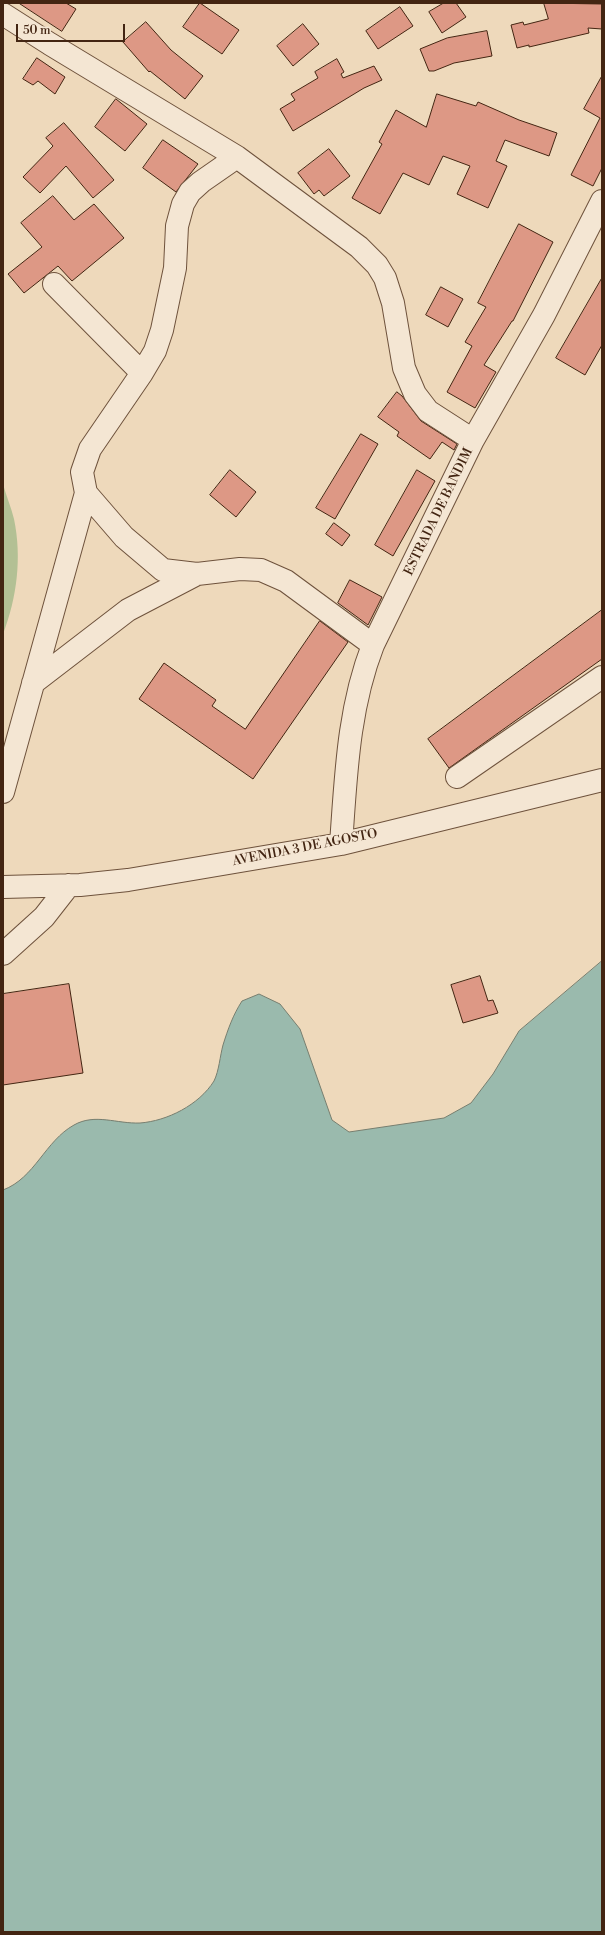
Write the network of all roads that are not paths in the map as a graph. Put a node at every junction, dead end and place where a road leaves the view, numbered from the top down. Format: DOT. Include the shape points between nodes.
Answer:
graph roads {
  1 [pos="3,14"];
  2 [pos="237,157"];
  3 [pos="602,201"];
  4 [pos="54,284"];
  5 [pos="142,373"];
  6 [pos="473,440"];
  7 [pos="86,493"];
  8 [pos="196,574"];
  9 [pos="374,645"];
  10 [pos="602,677"];
  11 [pos="33,683"];
  12 [pos="457,777"];
  13 [pos="602,780"];
  14 [pos="3,792"];
  15 [pos="341,844"];
  16 [pos="69,885"];
  17 [pos="3,887"];
  18 [pos="3,954"];
  1 -- 2 [label="street"];
  2 -- 5 [label="street" via="201,182 190,192 183,204 177,226 175,268 162,330 155,351"];
  2 -- 6 [label="street" via="359,247 377,265 385,278 393,303 404,368 415,394 428,411"];
  3 -- 6 [label="street, ESTRADA DE BANDIM" via="544,315"];
  4 -- 5 [label="street"];
  5 -- 7 [label="street" via="90,449 82,472"];
  6 -- 9 [label="street, ESTRADA DE BANDIM"];
  7 -- 8 [label="street" via="124,537 163,570"];
  7 -- 11 [label="street"];
  8 -- 9 [label="street" via="240,569 261,570 286,581"];
  8 -- 11 [label="street" via="128,610"];
  9 -- 15 [label="street, ESTRADA DE BANDIM" via="362,677 347,752"];
  10 -- 12 [label="street"];
  11 -- 14 [label="street"];
  13 -- 15 [label="street, AVENIDA 3 DE AGOSTO"];
  15 -- 16 [label="street, AVENIDA 3 DE AGOSTO" via="128,880"];
  16 -- 17 [label="street, AVENIDA 3 DE AGOSTO"];
  16 -- 18 [label="street" via="44,917"];
}
